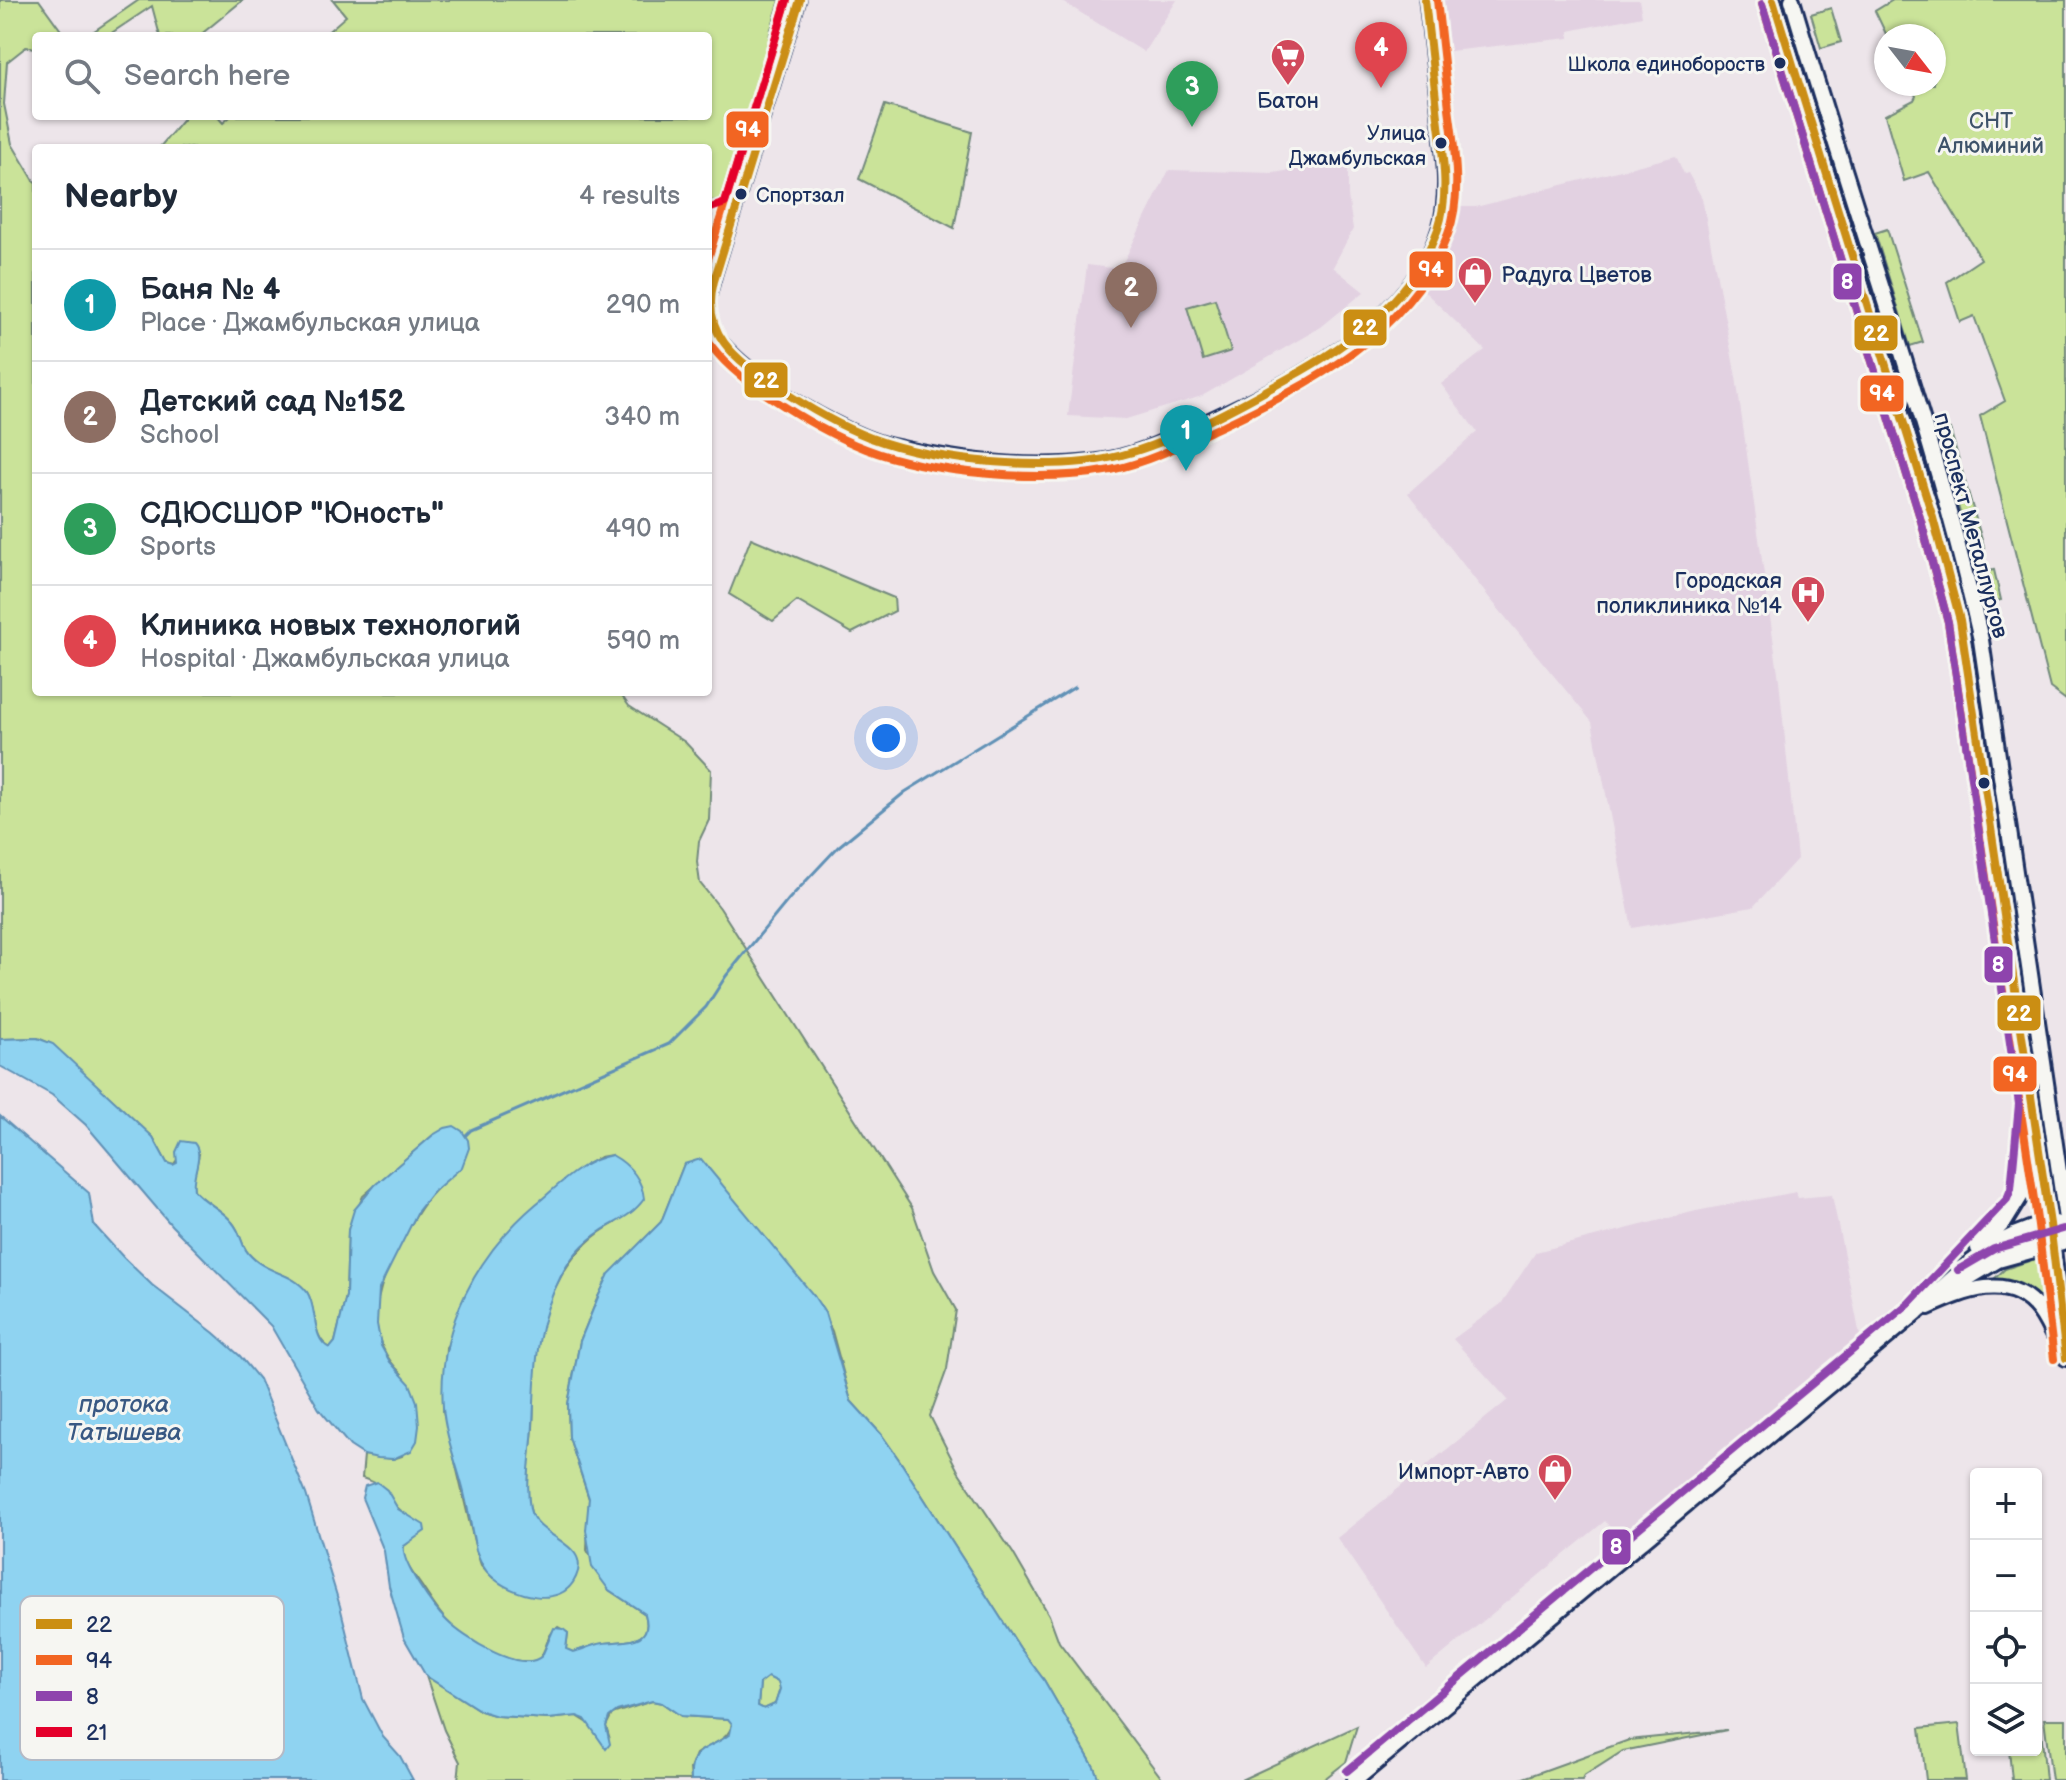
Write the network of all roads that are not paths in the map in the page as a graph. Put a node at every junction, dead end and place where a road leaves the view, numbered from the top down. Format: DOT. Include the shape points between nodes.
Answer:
graph roads {
  1 [pos="800,0"];
  2 [pos="1425,0"];
  3 [pos="1773,0"];
  4 [pos="1792,0"];
  5 [pos="712,289"];
  6 [pos="712,321"];
  7 [pos="2049,1102"];
  8 [pos="2031,1104"];
  9 [pos="2066,1133"];
  10 [pos="2066,1220"];
  11 [pos="2050,1224"];
  12 [pos="2059,1243"];
  13 [pos="1917,1312"];
  14 [pos="2066,1360"];
  15 [pos="1355,1780"];
  1 -- 5 [label="street"];
  2 -- 6 [label="street" via="1443,207 1415,277 1384,311 1335,350 1244,403 1145,448 1095,460 1031,463 888,444 801,402 743,363"];
  3 -- 8 [label="main road, проспект Металлургов" via="1960,620"];
  4 -- 7 [label="main road, проспект Металлургов" via="1968,583 2003,778"];
  7 -- 9 [label="main road"];
  7 -- 10 [label="main road, проспект Металлургов"];
  8 -- 11 [label="main road, проспект Металлургов"];
  8 -- 13 [label="main road" via="2026,1171 2017,1206"];
  10 -- 11 [label="main road"];
  11 -- 12 [label="main road, проспект Металлургов"];
  11 -- 13 [label="main road" via="1986,1249"];
  12 -- 13 [label="main road" via="1998,1260"];
  12 -- 14 [label="main road, проспект Металлургов"];
  13 -- 14 [label="main road" via="1972,1288 1996,1286 2022,1295 2039,1309"];
  13 -- 15 [label="main road"];
}
